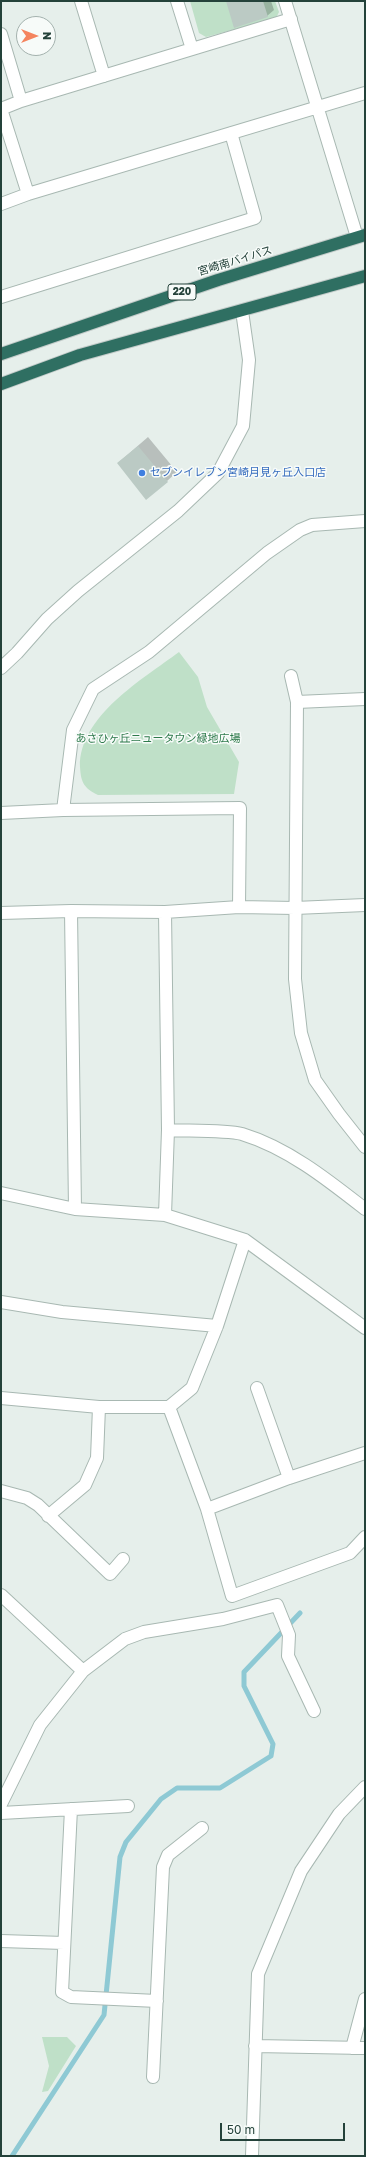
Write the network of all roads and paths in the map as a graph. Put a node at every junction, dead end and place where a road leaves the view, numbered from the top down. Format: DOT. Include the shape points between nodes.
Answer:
graph roads {
  1 [pos="81,1"];
  2 [pos="177,1"];
  3 [pos="285,1"];
  4 [pos="291,19"];
  5 [pos="1,34"];
  6 [pos="192,49"];
  7 [pos="104,76"];
  8 [pos="365,93"];
  9 [pos="21,101"];
  10 [pos="317,106"];
  11 [pos="231,133"];
  12 [pos="28,194"];
  13 [pos="1,204"];
  14 [pos="361,236"];
  15 [pos="365,276"];
  16 [pos="1,297"];
  17 [pos="242,311"];
  18 [pos="1,354"];
  19 [pos="1,384"];
  20 [pos="365,521"];
  21 [pos="1,668"];
  22 [pos="291,676"];
  23 [pos="365,699"];
  24 [pos="297,702"];
  25 [pos="63,810"];
  26 [pos="1,813"];
  27 [pos="365,904"];
  28 [pos="239,907"];
  29 [pos="295,908"];
  30 [pos="71,911"];
  31 [pos="165,912"];
  32 [pos="1,913"];
  33 [pos="168,1130"];
  34 [pos="365,1147"];
  35 [pos="1,1193"];
  36 [pos="75,1209"];
  37 [pos="365,1209"];
  38 [pos="165,1215"];
  39 [pos="245,1240"];
  40 [pos="1,1302"];
  41 [pos="217,1326"];
  42 [pos="365,1328"];
  43 [pos="257,1388"];
  44 [pos="1,1398"];
  45 [pos="99,1407"];
  46 [pos="169,1407"];
  47 [pos="365,1453"];
  48 [pos="289,1478"];
  49 [pos="1,1491"];
  50 [pos="207,1509"];
  51 [pos="48,1516"];
  52 [pos="365,1537"];
  53 [pos="123,1560"];
  54 [pos="1,1595"];
  55 [pos="83,1671"];
  56 [pos="314,1711"];
  57 [pos="365,1787"];
  58 [pos="1,1804"];
  59 [pos="128,1806"];
  60 [pos="71,1809"];
  61 [pos="1,1813"];
  62 [pos="202,1828"];
  63 [pos="1,1941"];
  64 [pos="64,1943"];
  65 [pos="365,1999"];
  66 [pos="157,2001"];
  67 [pos="255,2046"];
  68 [pos="352,2048"];
  69 [pos="365,2048"];
  70 [pos="153,2077"];
  71 [pos="252,2156"];
  1 -- 7 [label="street"];
  2 -- 6 [label="street"];
  3 -- 4 [label="street"];
  4 -- 6 [label="street"];
  4 -- 10 [label="street"];
  5 -- 9 [label="street"];
  6 -- 7 [label="street"];
  7 -- 9 [label="street"];
  8 -- 10 [label="street"];
  9 -- 12 [label="street" via="2,109"];
  10 -- 11 [label="street"];
  10 -- 14 [label="street"];
  11 -- 12 [label="street"];
  11 -- 16 [label="street" via="254,218"];
  12 -- 13 [label="street"];
  14 -- 18 [label="highway, 宮崎南バイパス / 220" via="218,280"];
  15 -- 17 [label="highway"];
  17 -- 19 [label="highway" via="80,355"];
  17 -- 21 [label="street" via="249,360 244,426 218,473 178,511 78,591 47,619"];
  20 -- 25 [label="street" via="312,525 300,530 267,553 149,652 93,689 73,730"];
  22 -- 24 [label="street"];
  23 -- 24 [label="street"];
  24 -- 29 [label="street"];
  25 -- 26 [label="street"];
  25 -- 28 [label="street" via="240,808"];
  27 -- 29 [label="street"];
  28 -- 29 [label="street"];
  28 -- 31 [label="street"];
  29 -- 34 [label="street" via="295,979 301,1033 315,1080"];
  30 -- 31 [label="street"];
  30 -- 32 [label="street"];
  30 -- 36 [label="street"];
  31 -- 33 [label="street"];
  33 -- 37 [label="street" via="240,1134 265,1143 322,1176"];
  33 -- 38 [label="street"];
  35 -- 36 [label="street"];
  36 -- 38 [label="street"];
  38 -- 39 [label="street"];
  39 -- 41 [label="street"];
  39 -- 42 [label="street"];
  40 -- 41 [label="street" via="62,1312"];
  41 -- 46 [label="street" via="192,1388"];
  43 -- 48 [label="street"];
  44 -- 45 [label="street"];
  45 -- 46 [label="street"];
  45 -- 51 [label="street" via="97,1458 85,1485"];
  46 -- 50 [label="street"];
  47 -- 48 [label="street"];
  48 -- 50 [label="street"];
  49 -- 51 [label="street" via="27,1498"];
  50 -- 52 [label="street" via="232,1596 350,1553"];
  51 -- 53 [label="street" via="110,1574"];
  54 -- 55 [label="street"];
  55 -- 56 [label="street" via="124,1639 144,1632 223,1619 278,1605 289,1635 288,1656"];
  55 -- 58 [label="street" via="40,1725"];
  57 -- 67 [label="street" via="339,1814 301,1872 276,1930 258,1974"];
  59 -- 60 [label="street"];
  60 -- 61 [label="street"];
  60 -- 64 [label="street"];
  62 -- 66 [label="street" via="168,1855 163,1868"];
  63 -- 64 [label="street"];
  64 -- 66 [label="street" via="62,1992 71,1997"];
  65 -- 68 [label="street"];
  66 -- 70 [label="street"];
  67 -- 68 [label="street"];
  67 -- 71 [label="street"];
  68 -- 69 [label="street"];
}
